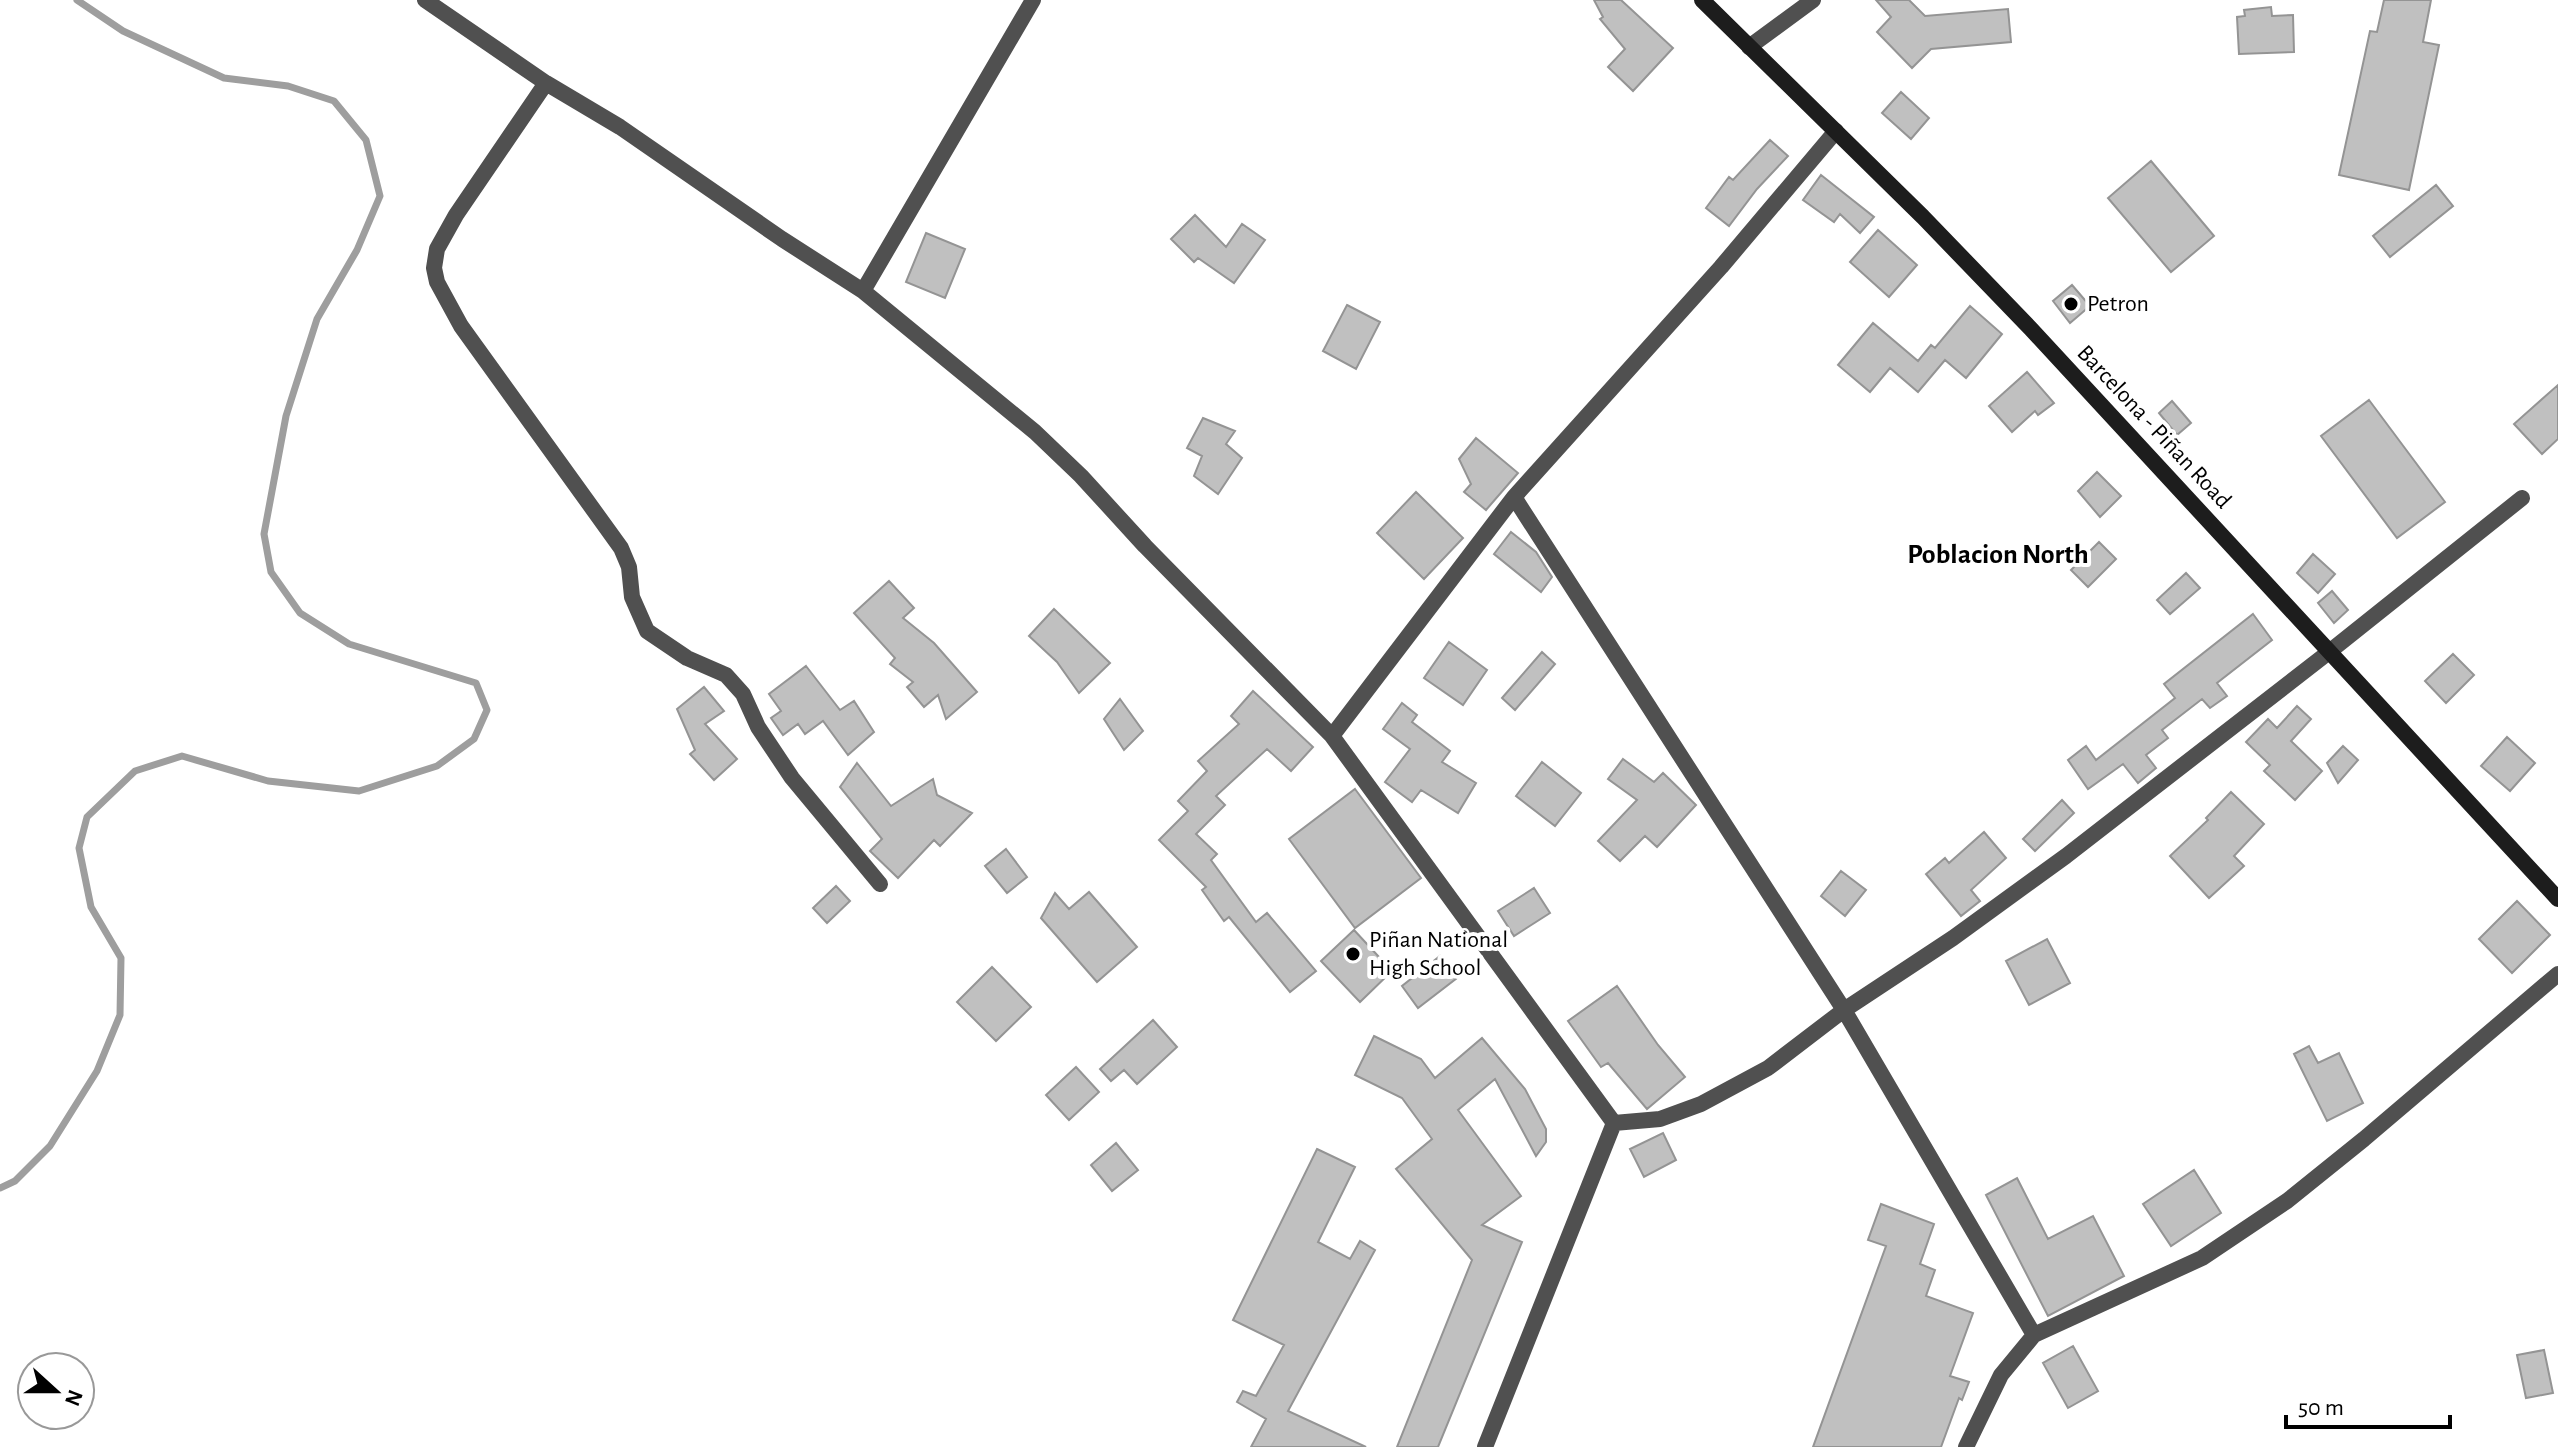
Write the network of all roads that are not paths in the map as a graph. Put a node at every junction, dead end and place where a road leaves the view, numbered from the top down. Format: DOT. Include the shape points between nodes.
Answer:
graph roads {
  1 [pos="425,0"];
  2 [pos="1033,0"];
  3 [pos="1702,0"];
  4 [pos="1813,0"];
  5 [pos="1749,47"];
  6 [pos="546,83"];
  7 [pos="1836,131"];
  8 [pos="863,291"];
  9 [pos="1514,497"];
  10 [pos="2522,498"];
  11 [pos="2329,652"];
  12 [pos="1332,736"];
  13 [pos="880,884"];
  14 [pos="2558,899"];
  15 [pos="2558,974"];
  16 [pos="1844,1010"];
  17 [pos="1614,1123"];
  18 [pos="2034,1335"];
  19 [pos="1485,1447"];
  20 [pos="1966,1447"];
  1 -- 6 [label="street"];
  2 -- 8 [label="street"];
  3 -- 5 [label="main road, Barcelona - Piñan Road"];
  4 -- 5 [label="street"];
  5 -- 7 [label="main road, Barcelona - Piñan Road"];
  6 -- 8 [label="street"];
  6 -- 13 [label="street" via="437,249 437,282 461,326 621,548 632,597 647,631 687,658 726,675 743,694 792,778"];
  7 -- 9 [label="street"];
  7 -- 11 [label="main road, Barcelona - Piñan Road" via="2031,329"];
  8 -- 12 [label="street" via="1047,443"];
  9 -- 12 [label="street"];
  9 -- 16 [label="street"];
  10 -- 11 [label="street"];
  11 -- 14 [label="main road, Barcelona - Piñan Road"];
  11 -- 16 [label="street" via="2066,856"];
  12 -- 17 [label="street"];
  15 -- 18 [label="street" via="2287,1201 2202,1258"];
  16 -- 17 [label="street" via="1768,1068 1701,1104 1660,1119"];
  16 -- 18 [label="street"];
  17 -- 19 [label="street"];
  18 -- 20 [label="street" via="2001,1375"];
}
